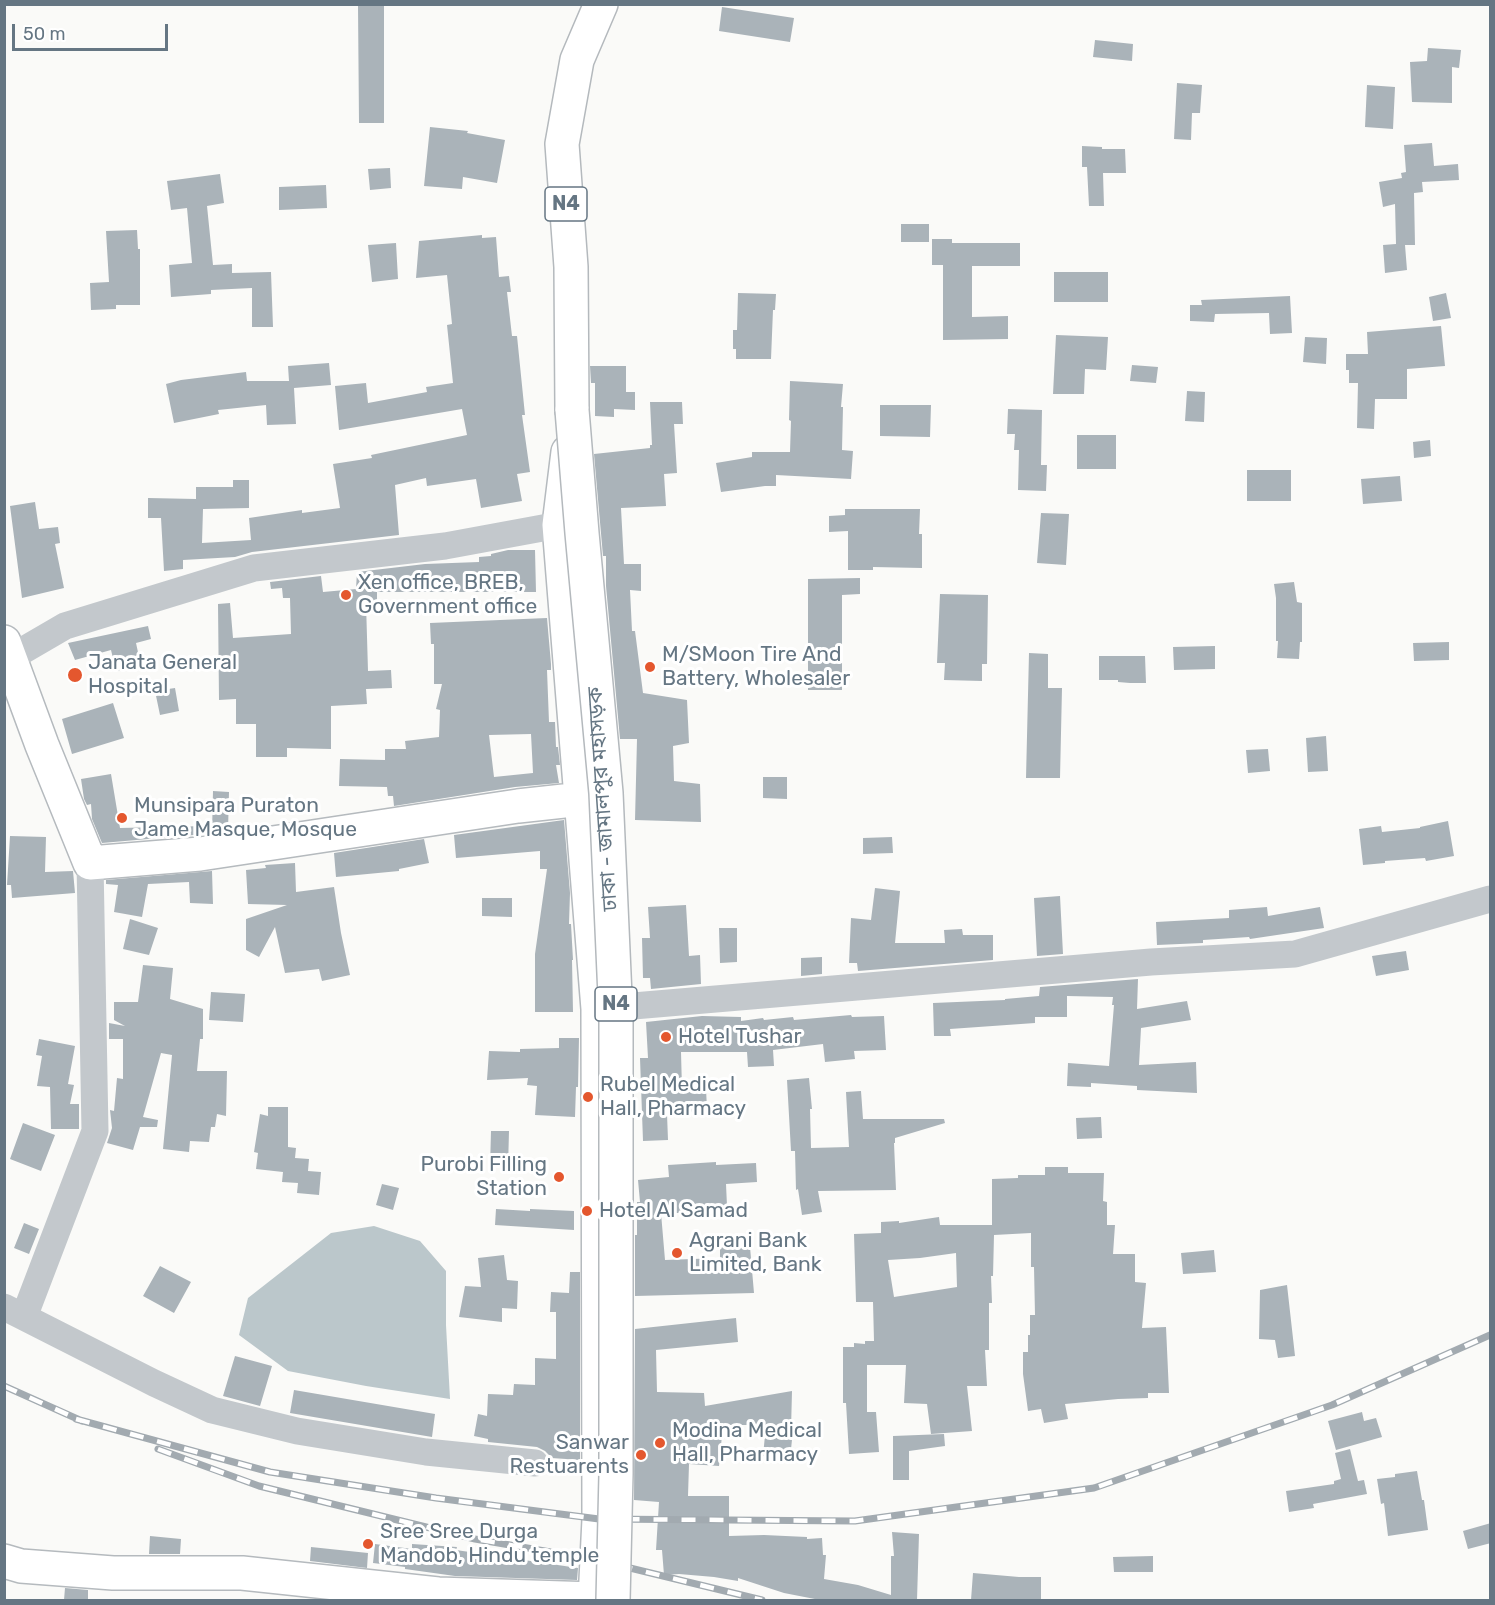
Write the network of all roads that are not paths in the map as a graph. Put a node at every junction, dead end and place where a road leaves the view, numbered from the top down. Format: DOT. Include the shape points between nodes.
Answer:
graph roads {
  1 [pos="601,4"];
  2 [pos="572,410"];
  3 [pos="559,525"];
  4 [pos="7,650"];
  5 [pos="582,799"];
  6 [pos="90,863"];
  7 [pos="1491,899"];
  8 [pos="598,1009"];
  9 [pos="14,1312"];
  10 [pos="535,1463"];
  11 [pos="4,1561"];
  12 [pos="601,1600"];
  1 -- 2 [label="main road, ঢাকা - জামালপুর মহাসড়ক / N4" via="578,60 562,144 571,267"];
  2 -- 3 [label="main road"];
  2 -- 12 [label="main road, ঢাকা - জামালপুর মহাসড়ক / N4, bridge" via="606,793 616,1019 616,1474"];
  3 -- 4 [label="street" via="445,546 254,568 65,626"];
  3 -- 5 [label="main road"];
  4 -- 6 [label="main road"];
  5 -- 6 [label="main road" via="200,854"];
  5 -- 8 [label="main road"];
  6 -- 9 [label="street" via="95,1131"];
  7 -- 8 [label="street" via="1295,954 1139,963"];
  8 -- 12 [label="main road"];
  9 -- 10 [label="street" via="212,1410 308,1433 426,1452"];
  11 -- 12 [label="main road" via="21,1566 113,1573 242,1573 438,1594"];
}
